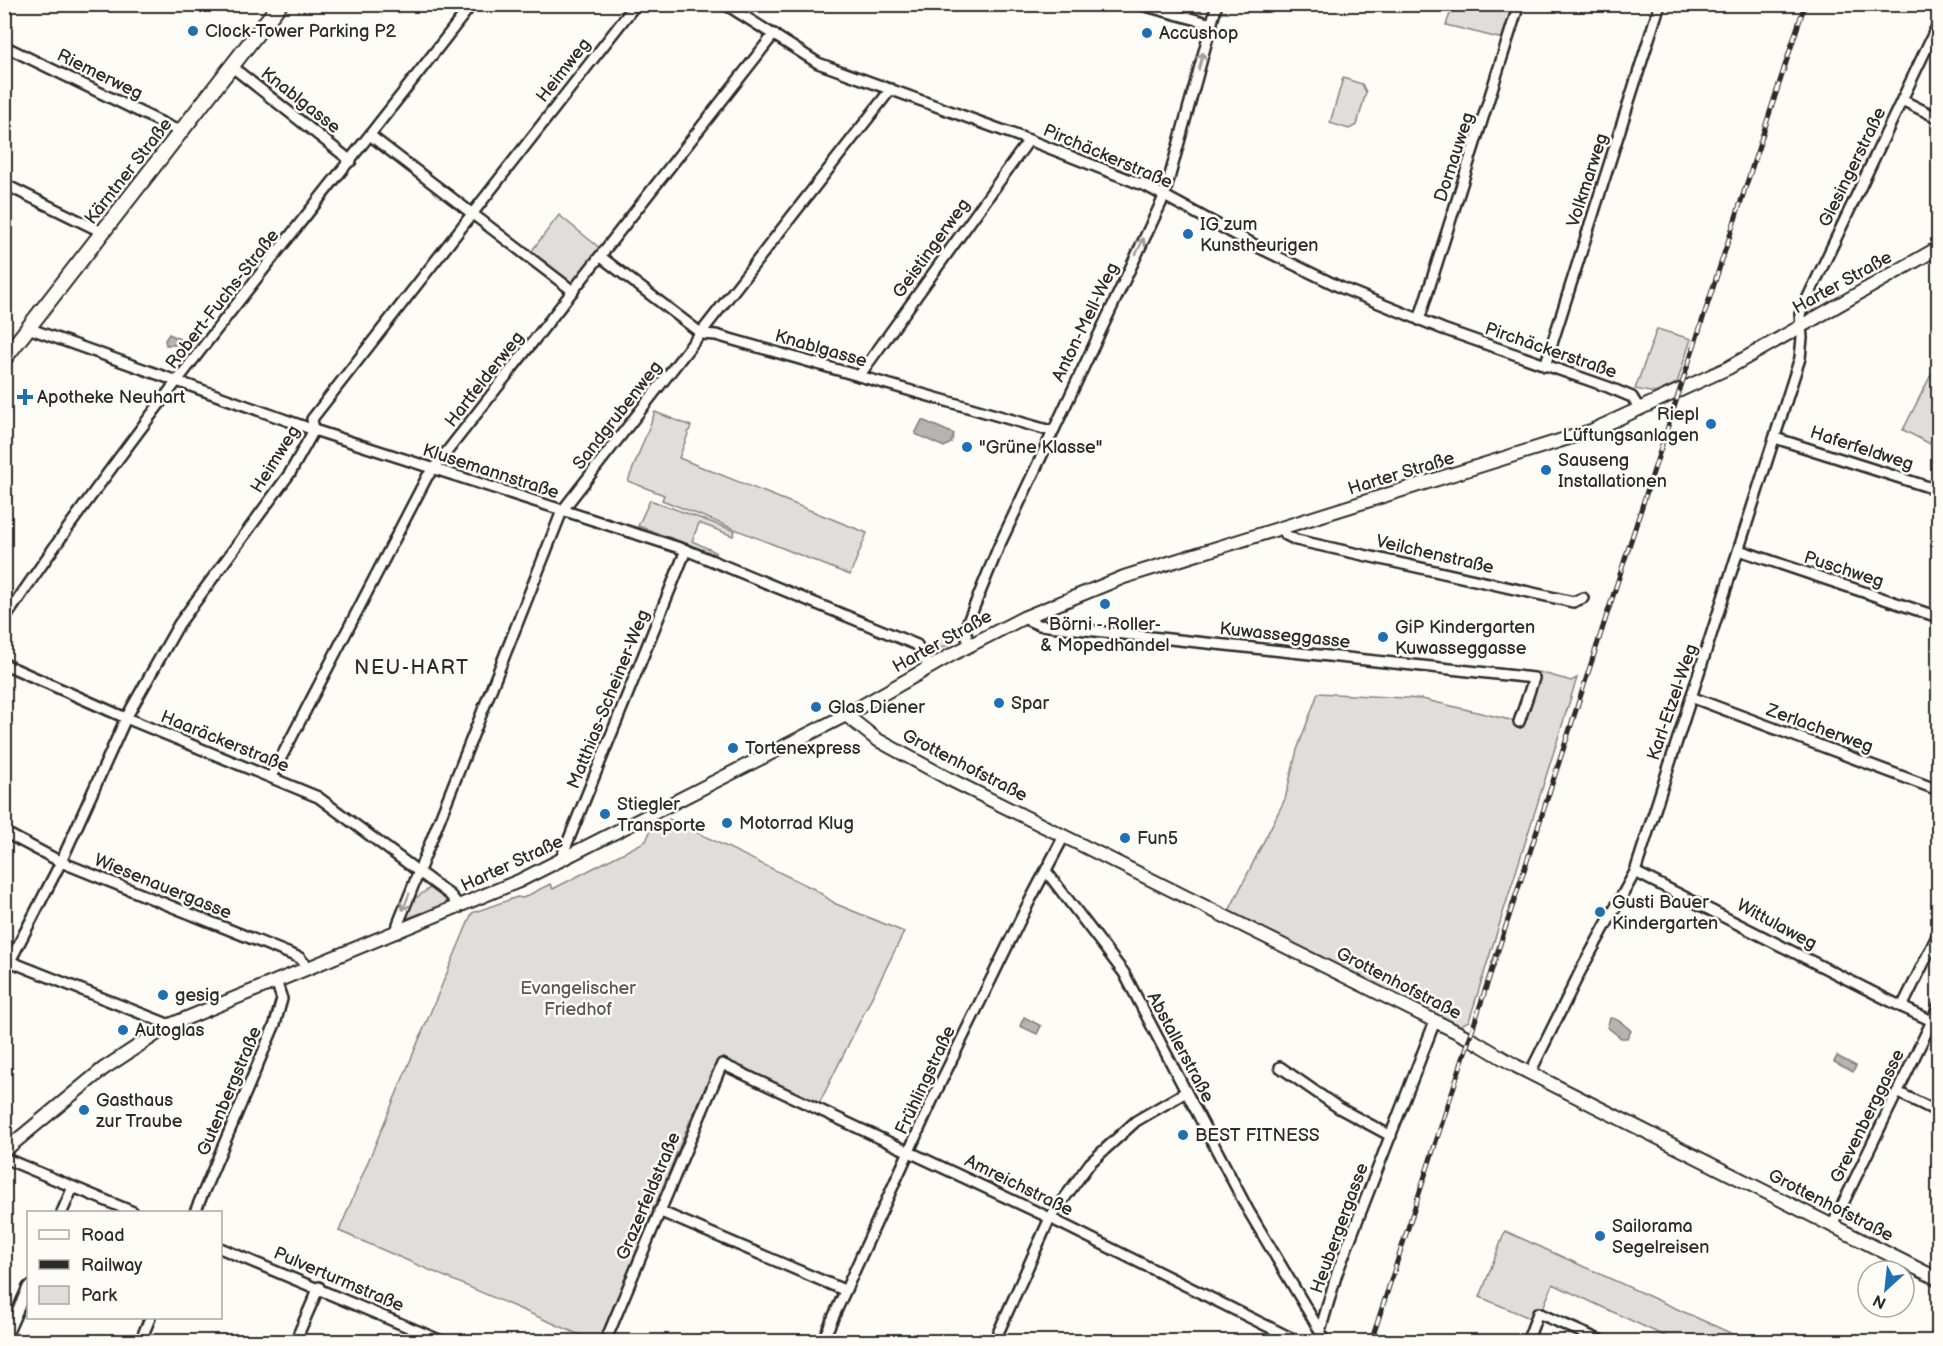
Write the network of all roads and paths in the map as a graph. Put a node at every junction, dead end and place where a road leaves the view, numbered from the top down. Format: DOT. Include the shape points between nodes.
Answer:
graph roads {
  1 [pos="472,4"];
  2 [pos="636,4"];
  3 [pos="725,4"];
  4 [pos="1138,4"];
  5 [pos="1217,4"];
  6 [pos="1519,4"];
  7 [pos="278,5"];
  8 [pos="1657,5"];
  9 [pos="1212,24"];
  10 [pos="1938,24"];
  11 [pos="774,34"];
  12 [pos="4,46"];
  13 [pos="231,66"];
  14 [pos="891,89"];
  15 [pos="1902,100"];
  16 [pos="1938,117"];
  17 [pos="181,132"];
  18 [pos="371,136"];
  19 [pos="1029,140"];
  20 [pos="351,160"];
  21 [pos="4,184"];
  22 [pos="1164,197"];
  23 [pos="471,213"];
  24 [pos="102,232"];
  25 [pos="1938,248"];
  26 [pos="601,257"];
  27 [pos="573,291"];
  28 [pos="1419,320"];
  29 [pos="1801,326"];
  30 [pos="28,328"];
  31 [pos="702,334"];
  32 [pos="6,353"];
  33 [pos="1545,366"];
  34 [pos="859,376"];
  35 [pos="178,382"];
  36 [pos="1640,410"];
  37 [pos="314,430"];
  38 [pos="1052,431"];
  39 [pos="1775,438"];
  40 [pos="435,470"];
  41 [pos="1938,489"];
  42 [pos="562,511"];
  43 [pos="1283,529"];
  44 [pos="686,550"];
  45 [pos="1739,550"];
  46 [pos="1583,598"];
  47 [pos="1938,617"];
  48 [pos="1023,618"];
  49 [pos="4,620"];
  50 [pos="969,646"];
  51 [pos="4,664"];
  52 [pos="929,667"];
  53 [pos="1691,697"];
  54 [pos="846,715"];
  55 [pos="126,718"];
  56 [pos="1519,722"];
  57 [pos="271,777"];
  58 [pos="1938,790"];
  59 [pos="4,832"];
  60 [pos="1064,836"];
  61 [pos="560,861"];
  62 [pos="61,862"];
  63 [pos="1046,871"];
  64 [pos="419,872"];
  65 [pos="1635,872"];
  66 [pos="460,907"];
  67 [pos="397,933"];
  68 [pos="1938,934"];
  69 [pos="8,960"];
  70 [pos="308,968"];
  71 [pos="4,973"];
  72 [pos="276,981"];
  73 [pos="1902,1007"];
  74 [pos="1938,1007"];
  75 [pos="1932,1021"];
  76 [pos="1436,1022"];
  77 [pos="170,1025"];
  78 [pos="722,1064"];
  79 [pos="1280,1067"];
  80 [pos="1530,1073"];
  81 [pos="1186,1092"];
  82 [pos="1897,1092"];
  83 [pos="1938,1112"];
  84 [pos="1391,1136"];
  85 [pos="909,1150"];
  86 [pos="4,1152"];
  87 [pos="4,1158"];
  88 [pos="73,1187"];
  89 [pos="62,1211"];
  90 [pos="131,1211"];
  91 [pos="195,1211"];
  92 [pos="659,1211"];
  93 [pos="1050,1218"];
  94 [pos="1832,1226"];
  95 [pos="222,1249"];
  96 [pos="1938,1279"];
  97 [pos="319,1287"];
  98 [pos="27,1289"];
  99 [pos="844,1290"];
  100 [pos="149,1319"];
  101 [pos="1320,1331"];
  102 [pos="432,1339"];
  103 [pos="4,1341"];
  104 [pos="140,1341"];
  105 [pos="295,1341"];
  106 [pos="444,1341"];
  107 [pos="606,1341"];
  108 [pos="822,1341"];
  109 [pos="994,1341"];
  110 [pos="1299,1341"];
  111 [pos="1323,1341"];
  112 [pos="1527,1341"];
  113 [pos="1604,1341"];
  1 -- 18 [label="street, Robert-Fuchs-Straße"];
  2 -- 23 [label="street, Heimweg"];
  3 -- 11 [label="street, Pirchäckerstraße"];
  4 -- 9 [label="street"];
  5 -- 9 [label="street, Anton-Mell-Weg"];
  6 -- 28 [label="street, Dornauweg"];
  7 -- 13 [label="main road, Kärntner Straße"];
  8 -- 33 [label="street, Volkmarweg"];
  22 -- 9 [label="street, Anton-Mell-Weg, one-way"];
  10 -- 15 [label="street, Glesingerstraße"];
  11 -- 14 [label="street, Pirchäckerstraße" via="818,63"];
  11 -- 26 [label="street, Hartfelderweg"];
  12 -- 17 [label="street, Riemerweg"];
  13 -- 17 [label="main road, Kärntner Straße"];
  13 -- 20 [label="street, Knablgasse"];
  14 -- 19 [label="street, Pirchäckerstraße"];
  14 -- 31 [label="street, Sandgrubenweg"];
  15 -- 16 [label="street"];
  15 -- 29 [label="street, Glesingerstraße" via="1800,314"];
  17 -- 24 [label="main road, Kärntner Straße"];
  18 -- 20 [label="street, Robert-Fuchs-Straße"];
  18 -- 23 [label="street"];
  19 -- 22 [label="street, Pirchäckerstraße"];
  19 -- 34 [label="street, Geistingerweg"];
  20 -- 35 [label="street, Robert-Fuchs-Straße"];
  21 -- 24 [label="street"];
  22 -- 28 [label="street, Pirchäckerstraße" via="1298,267"];
  38 -- 22 [label="street, Anton-Mell-Weg, one-way"];
  23 -- 27 [label="street"];
  23 -- 37 [label="street, Heimweg" via="312,419"];
  24 -- 30 [label="main road, Kärntner Straße"];
  25 -- 29 [label="main road, Harter Straße"];
  26 -- 27 [label="street, Hartfelderweg"];
  26 -- 31 [label="street, Knablgasse"];
  27 -- 40 [label="street, Hartfelderweg"];
  28 -- 33 [label="street, Pirchäckerstraße"];
  29 -- 36 [label="main road, Harter Straße" via="1728,368"];
  29 -- 39 [label="street, Karl-Etzel-Weg" via="1800,358"];
  30 -- 32 [label="main road, Kärntner Straße"];
  30 -- 35 [label="street, Klusemannstraße"];
  31 -- 34 [label="street, Knablgasse"];
  31 -- 42 [label="street, Sandgrubenweg"];
  33 -- 36 [label="street, Pirchäckerstraße" via="1628,395"];
  34 -- 38 [label="street, Knablgasse"];
  35 -- 37 [label="street, Klusemannstraße"];
  35 -- 49 [label="street, Robert-Fuchs-Straße" via="48,554"];
  36 -- 43 [label="main road, Harter Straße" via="1527,452"];
  37 -- 40 [label="street, Klusemannstraße"];
  37 -- 55 [label="street, Heimweg" via="290,472 179,624"];
  38 -- 50 [label="street, Anton-Mell-Weg" via="965,629"];
  39 -- 41 [label="street, Haferfeldweg"];
  39 -- 45 [label="street, Karl-Etzel-Weg"];
  40 -- 42 [label="street, Klusemannstraße"];
  40 -- 57 [label="street, Hartfelderweg" via="427,477"];
  42 -- 44 [label="street, Klusemannstraße"];
  42 -- 64 [label="street, Sandgrubenweg"];
  43 -- 46 [label="street, Veilchenstraße" via="1296,540 1573,602"];
  43 -- 48 [label="main road, Harter Straße" via="1124,577"];
  44 -- 52 [label="street, Klusemannstraße" via="917,645"];
  44 -- 61 [label="street, Matthias-Scheiner-Weg"];
  45 -- 47 [label="street, Puschweg"];
  45 -- 53 [label="street, Karl-Etzel-Weg"];
  48 -- 50 [label="main road, Harter Straße"];
  48 -- 56 [label="street, Kuwasseggasse" via="1038,625 1534,678"];
  50 -- 52 [label="main road, Harter Straße"];
  51 -- 55 [label="street, Haaräckerstraße"];
  52 -- 54 [label="main road, Harter Straße"];
  53 -- 58 [label="street, Zerlacherweg"];
  53 -- 65 [label="street, Karl-Etzel-Weg"];
  54 -- 60 [label="main road, Grottenhofstraße" via="876,739"];
  54 -- 61 [label="main road, Harter Straße"];
  55 -- 57 [label="street, Haaräckerstraße"];
  55 -- 62 [label="street, Heimweg"];
  57 -- 64 [label="street, Haaräckerstraße" via="318,797"];
  59 -- 62 [label="street, Wiesenauergasse"];
  60 -- 63 [label="street, Frühlingstraße"];
  60 -- 76 [label="main road, Grottenhofstraße"];
  61 -- 66 [label="main road, Harter Straße"];
  62 -- 69 [label="street, Heimweg"];
  62 -- 70 [label="street, Wiesenauergasse" via="300,958"];
  63 -- 81 [label="street, Abstallerstraße" via="1124,973"];
  63 -- 85 [label="street, Frühlingstraße"];
  64 -- 66 [label="street, Haaräckerstraße"];
  64 -- 67 [label="street, one-way"];
  65 -- 73 [label="street, Wittulaweg"];
  65 -- 80 [label="street, Karl-Etzel-Weg"];
  66 -- 67 [label="main road, Harter Straße"];
  67 -- 70 [label="main road, Harter Straße"];
  68 -- 73 [label="street"];
  69 -- 71 [label="street, Heimweg"];
  69 -- 77 [label="street"];
  70 -- 72 [label="main road, Harter Straße"];
  72 -- 77 [label="main road, Harter Straße"];
  72 -- 91 [label="street, Gutenbergstraße" via="282,999 276,1024"];
  73 -- 75 [label="street"];
  74 -- 75 [label="street, Grevenberggasse"];
  75 -- 82 [label="street, Grevenberggasse"];
  76 -- 80 [label="main road, Grottenhofstraße"];
  76 -- 84 [label="street, Heubergergasse"];
  77 -- 86 [label="main road, Harter Straße" via="103,1069"];
  78 -- 85 [label="street, Amreichstraße"];
  78 -- 92 [label="street, Grazerfeldstraße"];
  79 -- 84 [label="street" via="1339,1108"];
  80 -- 94 [label="main road, Grottenhofstraße"];
  81 -- 93 [label="street" via="1136,1121 1098,1156"];
  81 -- 101 [label="street, Abstallerstraße" via="1248,1210"];
  82 -- 83 [label="street"];
  82 -- 94 [label="street, Grevenberggasse"];
  84 -- 101 [label="street, Heubergergasse" via="1337,1273"];
  85 -- 93 [label="street, Amreichstraße"];
  85 -- 99 [label="street, Frühlingstraße"];
  87 -- 88 [label="street"];
  88 -- 89 [label="street"];
  88 -- 90 [label="street"];
  92 -- 99 [label="street"];
  92 -- 107 [label="street, Grazerfeldstraße"];
  93 -- 109 [label="street"];
  93 -- 110 [label="street, Amreichstraße"];
  94 -- 96 [label="main road, Grottenhofstraße"];
  95 -- 97 [label="street, Pulverturmstraße"];
  97 -- 102 [label="street, Pulverturmstraße"];
  97 -- 105 [label="street"];
  98 -- 103 [label="street"];
  99 -- 108 [label="street, Frühlingstraße"];
  100 -- 104 [label="street"];
  101 -- 111 [label="street, Abstallerstraße"];
  102 -- 106 [label="street, Pulverturmstraße"];
  112 -- 113 [label="street" via="1538,1313"];
}
